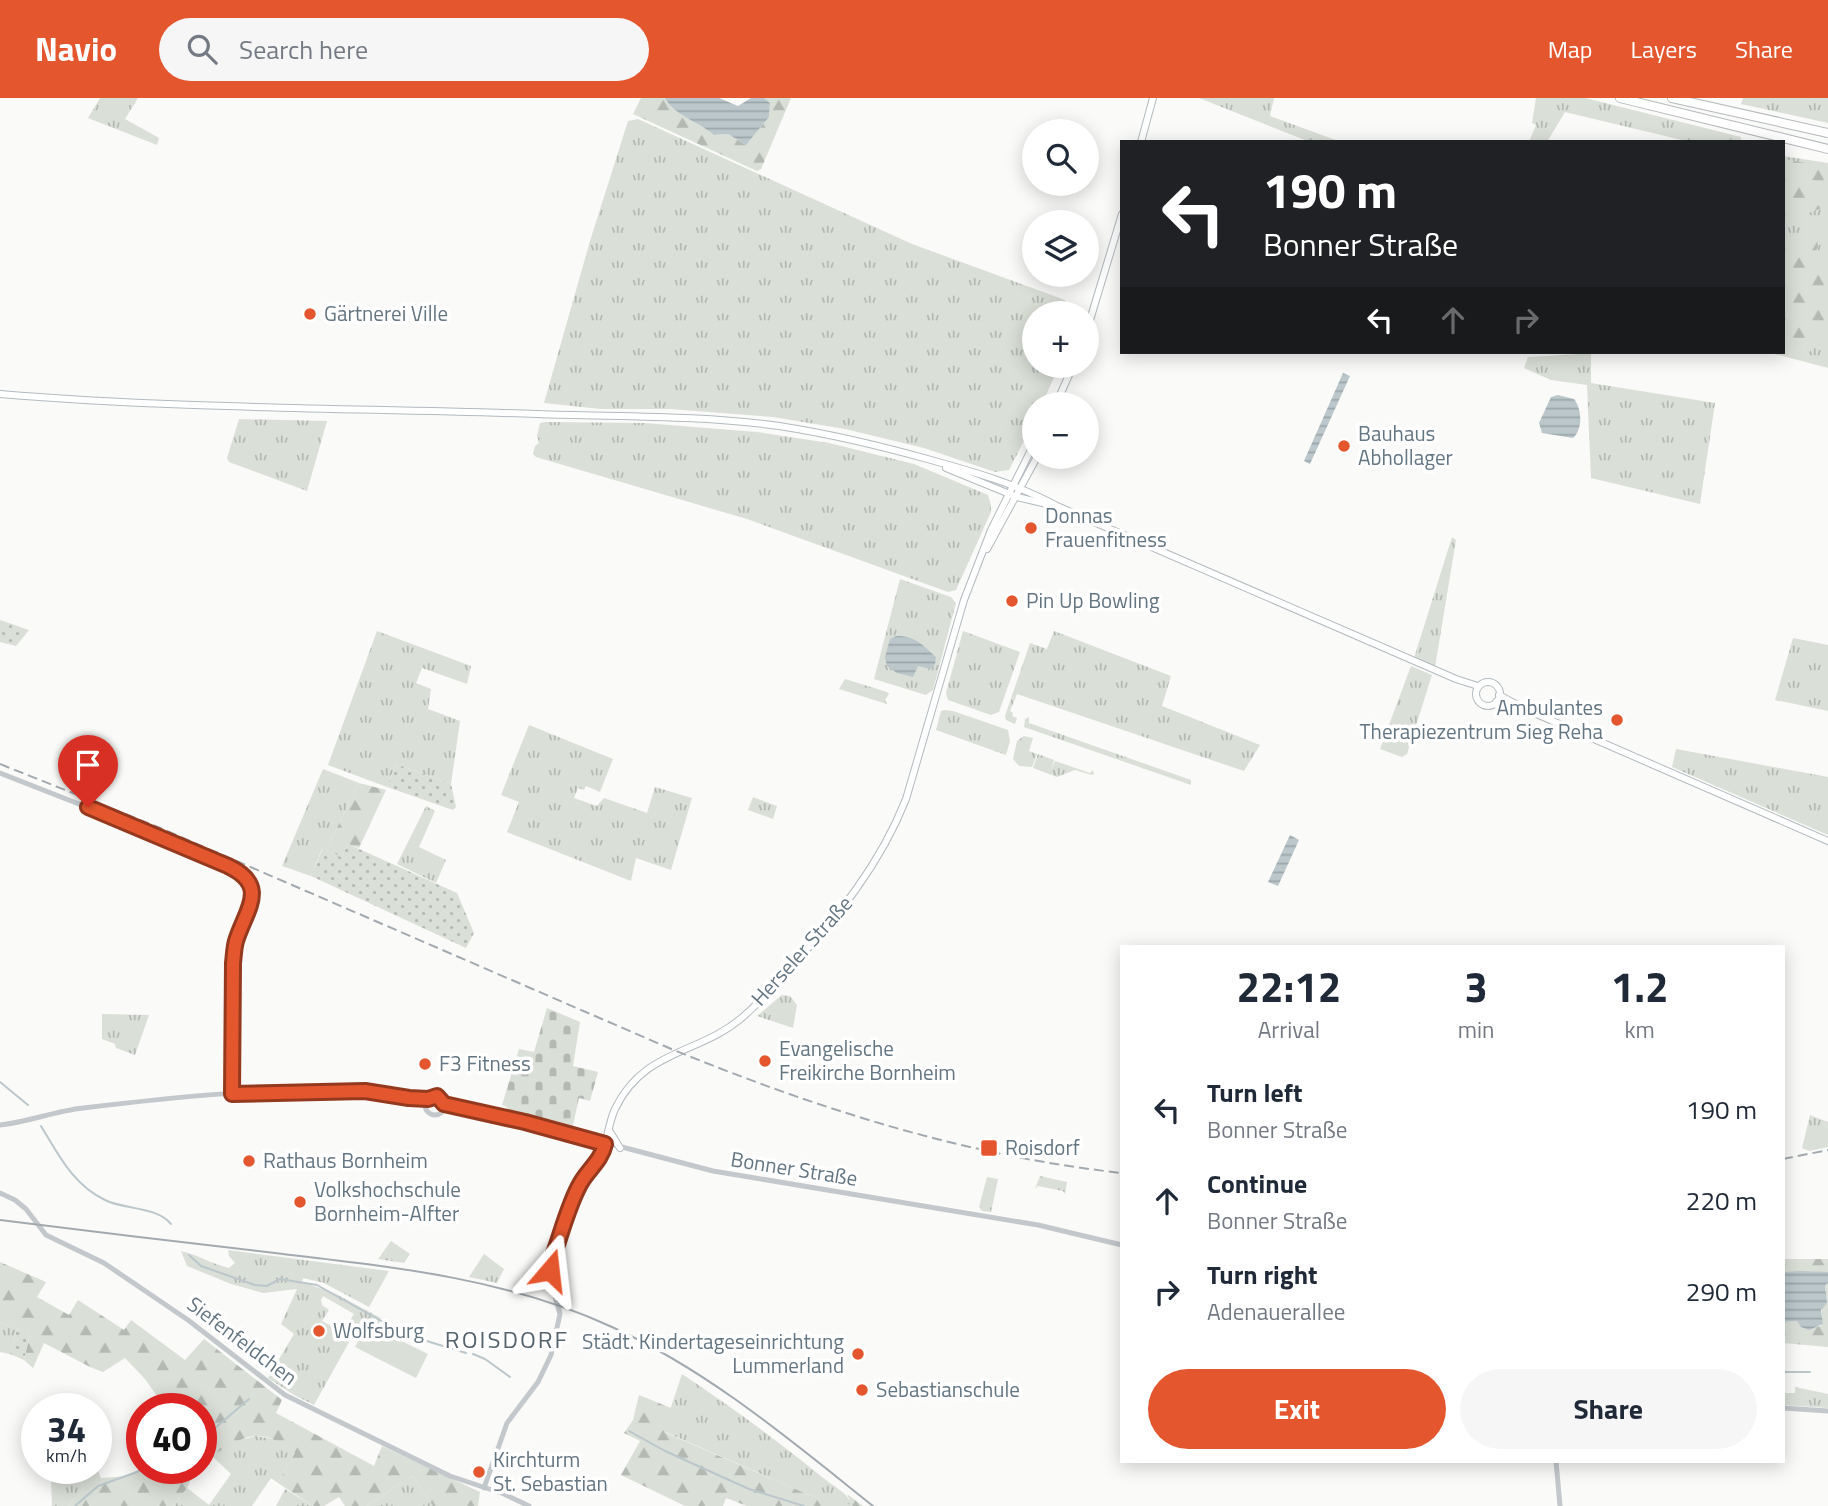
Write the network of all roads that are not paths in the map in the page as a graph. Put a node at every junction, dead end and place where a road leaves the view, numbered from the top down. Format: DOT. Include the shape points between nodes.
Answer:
graph roads {
  1 [pos="1153,98"];
  2 [pos="1620,98"];
  3 [pos="1672,98"];
  4 [pos="1828,133"];
  5 [pos="1142,140"];
  6 [pos="1828,149"];
  7 [pos="1120,221"];
  8 [pos="1096,301"];
  9 [pos="0,394"];
  10 [pos="925,458"];
  11 [pos="1022,468"];
  12 [pos="1031,469"];
  13 [pos="1013,486"];
  14 [pos="1022,488"];
  15 [pos="1009,494"];
  16 [pos="1017,497"];
  17 [pos="1057,506"];
  18 [pos="977,566"];
  19 [pos="1477,689"];
  20 [pos="1498,698"];
  21 [pos="0,773"];
  22 [pos="1828,841"];
  23 [pos="232,1094"];
  24 [pos="409,1098"];
  25 [pos="428,1099"];
  26 [pos="444,1106"];
  27 [pos="425,1107"];
  28 [pos="0,1125"];
  29 [pos="609,1128"];
  30 [pos="605,1144"];
  31 [pos="620,1148"];
  32 [pos="0,1193"];
  33 [pos="1120,1245"];
  34 [pos="1785,1408"];
  35 [pos="1828,1412"];
  36 [pos="1556,1463"];
  37 [pos="484,1488"];
  38 [pos="530,1506"];
  39 [pos="1560,1506"];
  1 -- 5 [label="main road"];
  2 -- 6 [label="highway"];
  3 -- 4 [label="highway"];
  7 -- 8 [label="main road"];
  9 -- 10 [label="main road" via="211,406 722,421 833,435"];
  10 -- 13 [label="main road"];
  10 -- 15 [label="main road"];
  11 -- 13 [label="main road"];
  12 -- 14 [label="main road"];
  13 -- 14 [label="main road"];
  13 -- 15 [label="main road"];
  14 -- 16 [label="main road"];
  14 -- 17 [label="main road"];
  15 -- 16 [label="main road"];
  15 -- 18 [label="main road"];
  16 -- 17 [label="main road"];
  16 -- 18 [label="main road"];
  17 -- 19 [label="main road"];
  18 -- 29 [label="main road, Herseler Straße" via="901,811 881,853 813,943 744,1016 638,1075 621,1097"];
  19 -- 20 [label="main road" via="1492,683"];
  19 -- 20 [label="main road" via="1476,698 1482,704 1488,706"];
  20 -- 22 [label="main road"];
  21 -- 23 [label="street" via="151,832 247,877 252,900 235,943 233,963"];
  23 -- 24 [label="street" via="365,1091"];
  23 -- 28 [label="street" via="62,1111"];
  24 -- 25 [label="street"];
  24 -- 27 [label="street"];
  25 -- 26 [label="street" via="437,1096"];
  25 -- 27 [label="street"];
  26 -- 27 [label="street" via="441,1113 433,1115"];
  26 -- 30 [label="street, Bonner Straße"];
  29 -- 30 [label="main road, Herseler Straße"];
  29 -- 31 [label="main road"];
  30 -- 31 [label="street, Bonner Straße"];
  30 -- 37 [label="street" via="600,1160 577,1189 552,1259 551,1282 560,1314 551,1355 538,1382 507,1423"];
  31 -- 33 [label="street, Bonner Straße" via="713,1171 1038,1225"];
  32 -- 37 [label="street, Siefenfeldchen" via="26,1209 46,1235 104,1263 285,1395 450,1476"];
  34 -- 35 [label="street"];
  36 -- 39 [label="street"];
  37 -- 38 [label="street, Siefenfeldchen"];
}
